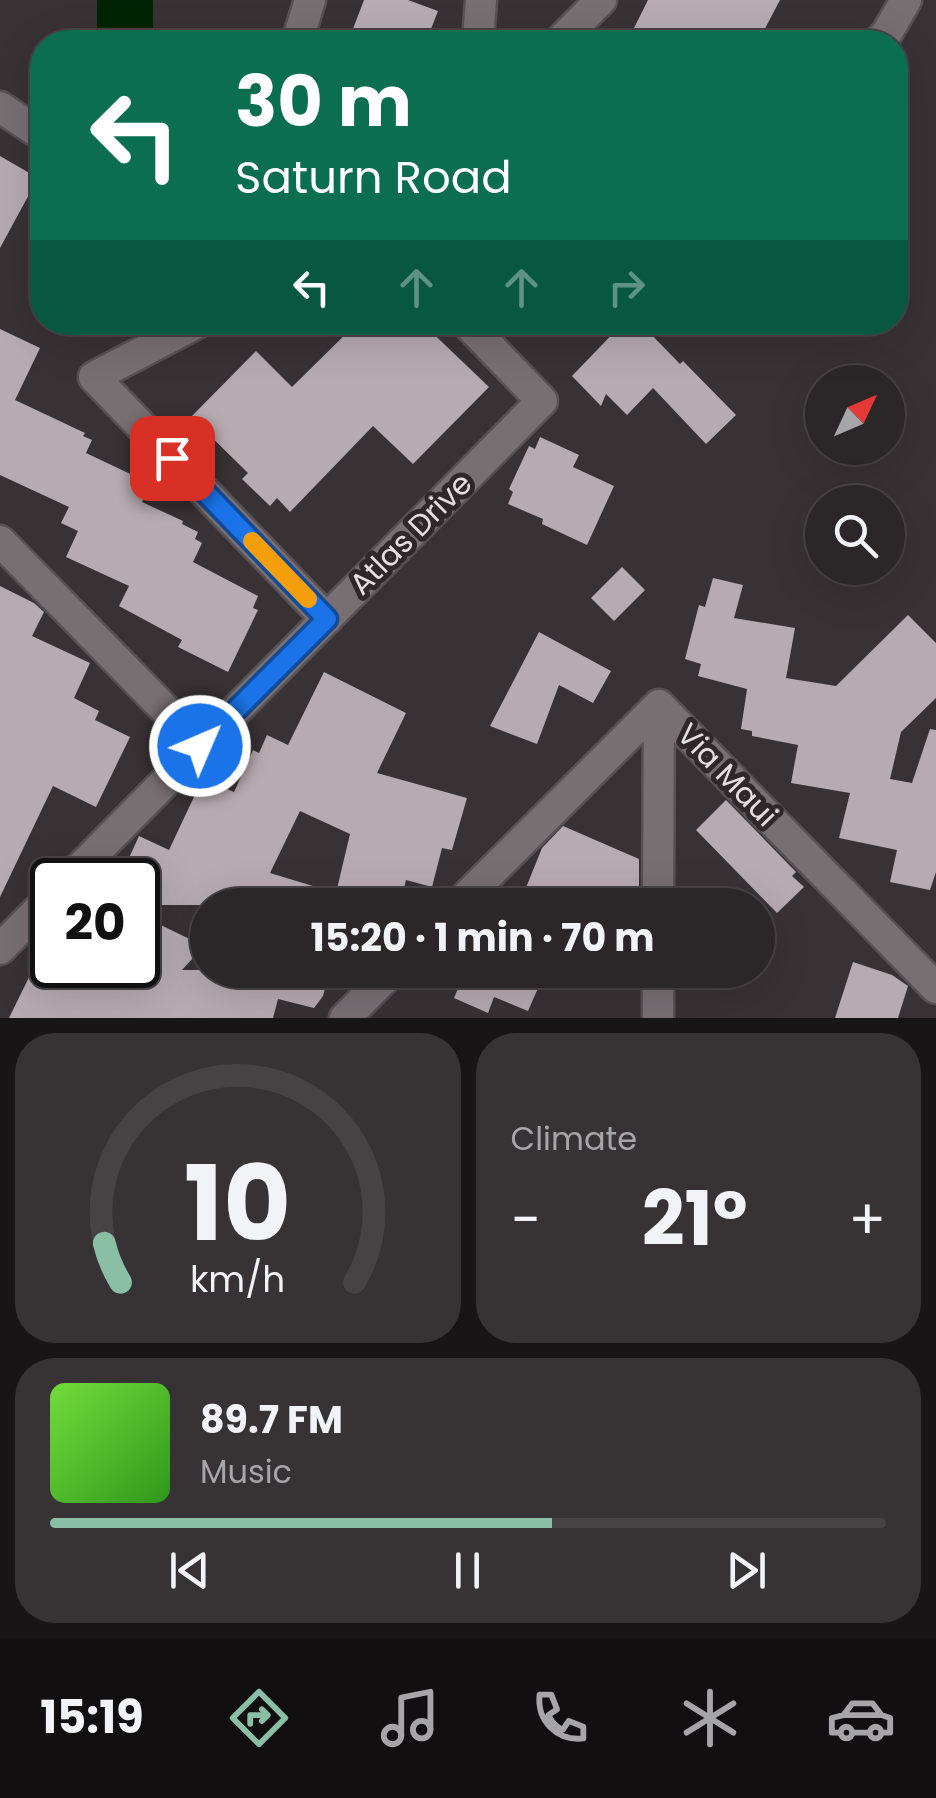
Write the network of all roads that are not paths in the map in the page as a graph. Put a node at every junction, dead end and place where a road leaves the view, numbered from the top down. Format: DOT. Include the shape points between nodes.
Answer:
graph roads {
  1 [pos="310,0"];
  2 [pos="481,0"];
  3 [pos="601,0"];
  4 [pos="906,0"];
  5 [pos="301,30"];
  6 [pos="479,30"];
  7 [pos="572,30"];
  8 [pos="890,30"];
  9 [pos="0,106"];
  10 [pos="30,127"];
  11 [pos="174,335"];
  12 [pos="479,335"];
  13 [pos="0,542"];
  14 [pos="327,619"];
  15 [pos="658,706"];
  16 [pos="200,746"];
  17 [pos="90,858"];
  18 [pos="475,888"];
  19 [pos="658,888"];
  20 [pos="30,917"];
  21 [pos="2,943"];
  22 [pos="375,988"];
  23 [pos="658,988"];
  24 [pos="936,988"];
  25 [pos="345,1018"];
  26 [pos="658,1018"];
  1 -- 5 [label="street"];
  2 -- 6 [label="street"];
  3 -- 7 [label="street"];
  4 -- 8 [label="street"];
  9 -- 10 [label="street"];
  11 -- 14 [label="street" via="94,377"];
  12 -- 14 [label="street, Atlas Drive" via="542,401"];
  13 -- 16 [label="street"];
  14 -- 16 [label="street, Atlas Drive"];
  15 -- 18 [label="street"];
  15 -- 19 [label="street, Via Maui"];
  15 -- 24 [label="street, Via Maui"];
  16 -- 17 [label="street, Atlas Drive"];
  20 -- 21 [label="street"];
  22 -- 25 [label="street"];
  23 -- 26 [label="street"];
}
